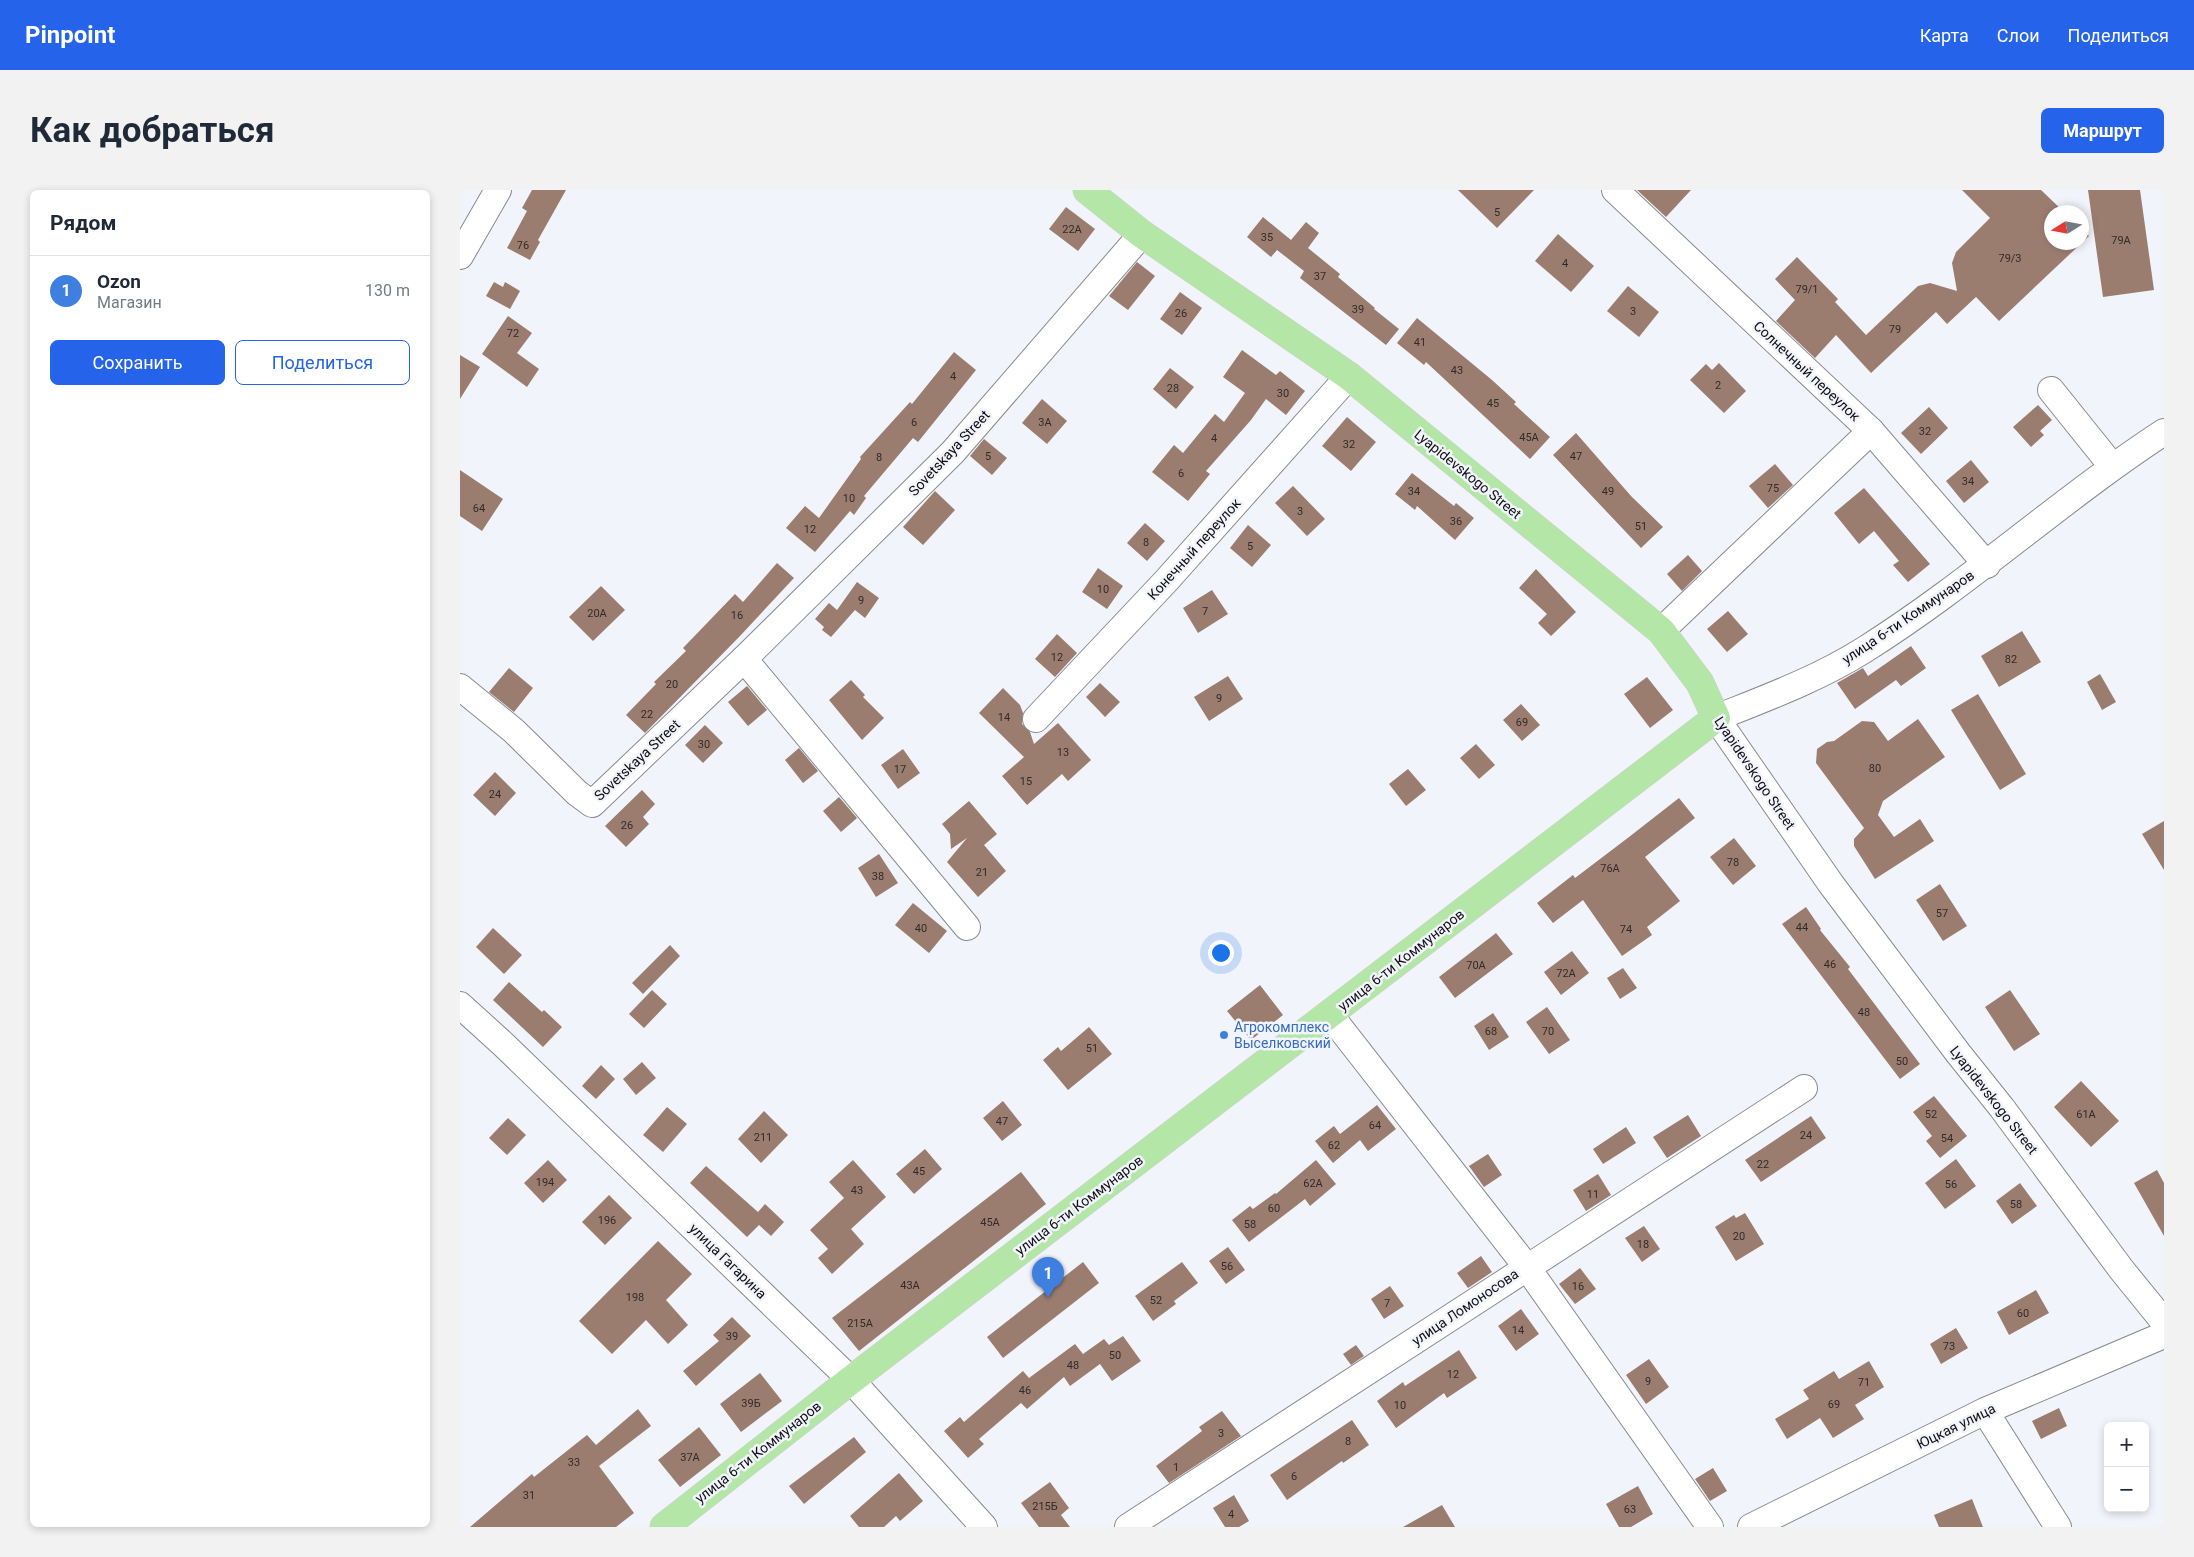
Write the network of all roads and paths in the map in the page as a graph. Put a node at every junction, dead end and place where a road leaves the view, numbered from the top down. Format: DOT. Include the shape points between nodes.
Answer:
graph roads {
  1 [pos="498,190"];
  2 [pos="1087,190"];
  3 [pos="1615,190"];
  4 [pos="1142,234"];
  5 [pos="460,256"];
  6 [pos="1349,376"];
  7 [pos="2051,390"];
  8 [pos="1872,431"];
  9 [pos="2164,432"];
  10 [pos="2112,466"];
  11 [pos="1986,564"];
  12 [pos="1661,632"];
  13 [pos="744,659"];
  14 [pos="460,687"];
  15 [pos="1716,718"];
  16 [pos="1036,719"];
  17 [pos="967,926"];
  18 [pos="460,1005"];
  19 [pos="1330,1015"];
  20 [pos="1804,1088"];
  21 [pos="1526,1266"];
  22 [pos="2164,1322"];
  23 [pos="2164,1335"];
  24 [pos="850,1380"];
  25 [pos="1985,1411"];
  26 [pos="664,1527"];
  27 [pos="984,1527"];
  28 [pos="1128,1527"];
  29 [pos="1710,1527"];
  30 [pos="1751,1527"];
  31 [pos="2058,1527"];
  1 -- 5 [label="street"];
  2 -- 4 [label="main road, Lyapidevskogo Street"];
  3 -- 8 [label="street, Солнечный переулок"];
  4 -- 6 [label="main road, Lyapidevskogo Street"];
  4 -- 13 [label="street, Sovetskaya Street" via="953,452"];
  6 -- 12 [label="main road, Lyapidevskogo Street"];
  6 -- 16 [label="street, Конечный переулок" via="1172,574"];
  7 -- 10 [label="street"];
  8 -- 11 [label="street, Солнечный переулок"];
  8 -- 12 [label="street"];
  9 -- 10 [label="street, улица 6-ти Коммунаров"];
  10 -- 11 [label="street, улица 6-ти Коммунаров"];
  11 -- 15 [label="street, улица 6-ти Коммунаров" via="1863,651 1808,680"];
  12 -- 15 [label="main road, Lyapidevskogo Street" via="1700,683"];
  13 -- 14 [label="street, Sovetskaya Street" via="592,804 576,793 514,731"];
  13 -- 17 [label="street"];
  15 -- 19 [label="main road, улица 6-ти Коммунаров"];
  15 -- 22 [label="street, Lyapidevskogo Street" via="1831,884"];
  18 -- 24 [label="street, улица Гагарина"];
  19 -- 21 [label="street"];
  19 -- 24 [label="main road, улица 6-ти Коммунаров"];
  20 -- 21 [label="street, улица Ломоносова"];
  21 -- 28 [label="street, улица Ломоносова"];
  21 -- 29 [label="street"];
  23 -- 25 [label="street, Юцкая улица"];
  24 -- 26 [label="main road, улица 6-ти Коммунаров"];
  24 -- 27 [label="street, улица Гагарина"];
  25 -- 30 [label="street, Юцкая улица"];
  25 -- 31 [label="street"];
}
